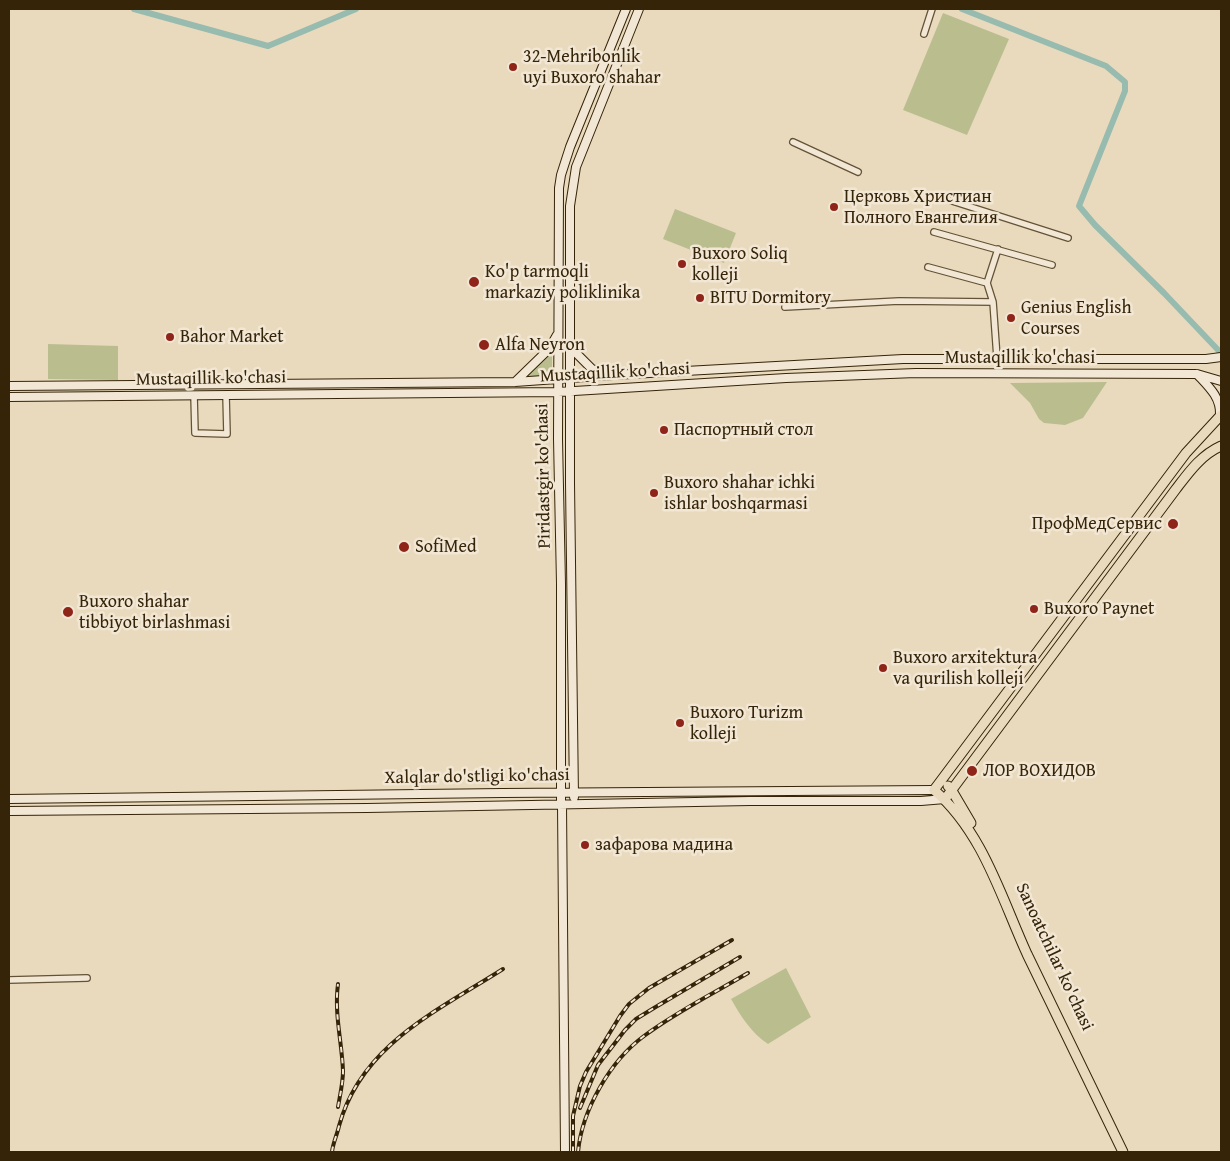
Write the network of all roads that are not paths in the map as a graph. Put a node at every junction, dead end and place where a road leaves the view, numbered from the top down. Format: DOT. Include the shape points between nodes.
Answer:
graph roads {
  1 [pos="626,9"];
  2 [pos="639,9"];
  3 [pos="932,9"];
  4 [pos="924,34"];
  5 [pos="573,140"];
  6 [pos="793,142"];
  7 [pos="585,144"];
  8 [pos="858,172"];
  9 [pos="949,200"];
  10 [pos="934,232"];
  11 [pos="1068,238"];
  12 [pos="998,249"];
  13 [pos="1052,265"];
  14 [pos="928,267"];
  15 [pos="988,283"];
  16 [pos="993,302"];
  17 [pos="785,307"];
  18 [pos="558,333"];
  19 [pos="570,347"];
  20 [pos="1221,357"];
  21 [pos="993,358"];
  22 [pos="815,364"];
  23 [pos="989,373"];
  24 [pos="1197,374"];
  25 [pos="613,375"];
  26 [pos="815,377"];
  27 [pos="570,379"];
  28 [pos="559,380"];
  29 [pos="1221,380"];
  30 [pos="515,382"];
  31 [pos="438,383"];
  32 [pos="299,384"];
  33 [pos="109,385"];
  34 [pos="9,386"];
  35 [pos="558,392"];
  36 [pos="570,392"];
  37 [pos="299,393"];
  38 [pos="438,393"];
  39 [pos="109,395"];
  40 [pos="194,395"];
  41 [pos="226,395"];
  42 [pos="9,397"];
  43 [pos="1221,415"];
  44 [pos="1221,446"];
  45 [pos="1127,532"];
  46 [pos="1137,541"];
  47 [pos="572,583"];
  48 [pos="561,584"];
  49 [pos="941,781"];
  50 [pos="951,789"];
  51 [pos="934,790"];
  52 [pos="561,793"];
  53 [pos="574,793"];
  54 [pos="9,799"];
  55 [pos="945,799"];
  56 [pos="575,804"];
  57 [pos="562,805"];
  58 [pos="9,811"];
  59 [pos="87,978"];
  60 [pos="9,980"];
  61 [pos="565,1152"];
  62 [pos="1123,1152"];
  63 [pos="1129,1152"];
  1 -- 5 [label="main road, Piridastgir ko'chasi"];
  2 -- 7 [label="main road, Piridastgir ko'chasi"];
  3 -- 4 [label="street"];
  5 -- 7 [label="main road"];
  5 -- 18 [label="main road, Piridastgir ko'chasi" via="559,188"];
  6 -- 8 [label="street"];
  7 -- 19 [label="main road, Piridastgir ko'chasi" via="576,166 570,206"];
  9 -- 11 [label="street"];
  10 -- 12 [label="street"];
  12 -- 13 [label="street"];
  12 -- 15 [label="street"];
  14 -- 15 [label="street"];
  15 -- 16 [label="street"];
  16 -- 17 [label="street"];
  16 -- 21 [label="street"];
  18 -- 28 [label="main road, Piridastgir ko'chasi"];
  18 -- 30 [label="main road" via="549,349"];
  19 -- 25 [label="main road" via="592,369"];
  19 -- 27 [label="main road, Piridastgir ko'chasi"];
  20 -- 21 [label="main road, Mustaqillik ko'chasi"];
  21 -- 22 [label="main road, Mustaqillik ko'chasi"];
  21 -- 23 [label="main road"];
  22 -- 25 [label="main road, Mustaqillik ko'chasi"];
  22 -- 26 [label="main road"];
  23 -- 24 [label="main road, Mustaqillik ko'chasi"];
  23 -- 26 [label="main road, Mustaqillik ko'chasi"];
  24 -- 29 [label="main road, Mustaqillik ko'chasi"];
  24 -- 43 [label="main road" via="1216,396"];
  25 -- 27 [label="main road, Mustaqillik ko'chasi"];
  26 -- 36 [label="main road, Mustaqillik ko'chasi"];
  27 -- 28 [label="main road, Mustaqillik ko'chasi"];
  27 -- 36 [label="main road, Piridastgir ko'chasi"];
  28 -- 30 [label="main road, Mustaqillik ko'chasi"];
  28 -- 35 [label="main road, Piridastgir ko'chasi"];
  30 -- 31 [label="main road, Mustaqillik ko'chasi"];
  31 -- 32 [label="main road, Mustaqillik ko'chasi"];
  31 -- 38 [label="main road"];
  32 -- 33 [label="main road, Mustaqillik ko'chasi"];
  32 -- 37 [label="main road"];
  33 -- 34 [label="main road, Mustaqillik ko'chasi"];
  33 -- 39 [label="main road"];
  35 -- 36 [label="main road, Mustaqillik ko'chasi"];
  35 -- 38 [label="main road, Mustaqillik ko'chasi"];
  35 -- 48 [label="main road, Piridastgir ko'chasi"];
  36 -- 47 [label="main road, Piridastgir ko'chasi"];
  37 -- 38 [label="main road, Mustaqillik ko'chasi"];
  37 -- 41 [label="main road, Mustaqillik ko'chasi"];
  39 -- 40 [label="main road, Mustaqillik ko'chasi"];
  39 -- 42 [label="main road, Mustaqillik ko'chasi"];
  40 -- 41 [label="main road, Mustaqillik ko'chasi"];
  40 -- 41 [label="street" via="195,434 227,434"];
  43 -- 45 [label="main road" via="1186,453"];
  44 -- 46 [label="main road" via="1197,463"];
  45 -- 46 [label="main road"];
  45 -- 49 [label="main road"];
  46 -- 50 [label="main road"];
  47 -- 48 [label="main road"];
  47 -- 53 [label="main road, Piridastgir ko'chasi"];
  48 -- 52 [label="main road, Piridastgir ko'chasi"];
  49 -- 50 [label="main road, Sanoatchilar ko'chasi"];
  49 -- 51 [label="main road"];
  50 -- 55 [label="main road"];
  50 -- 63 [label="main road, Sanoatchilar ko'chasi" via="984,848"];
  51 -- 53 [label="main road, Xalqlar do'stligi ko'chasi"];
  51 -- 55 [label="main road, Sanoatchilar ko'chasi"];
  52 -- 53 [label="main road, Xalqlar do'stligi ko'chasi"];
  52 -- 54 [label="main road, Xalqlar do'stligi ko'chasi"];
  52 -- 57 [label="main road, Piridastgir ko'chasi"];
  53 -- 56 [label="main road, Piridastgir ko'chasi"];
  55 -- 56 [label="main road, Xalqlar do'stligi ko'chasi"];
  55 -- 62 [label="main road, Sanoatchilar ko'chasi" via="979,846"];
  56 -- 57 [label="main road, Xalqlar do'stligi ko'chasi"];
  57 -- 58 [label="main road, Xalqlar do'stligi ko'chasi"];
  57 -- 61 [label="main road, Piridastgir ko'chasi"];
  59 -- 60 [label="street"];
}
